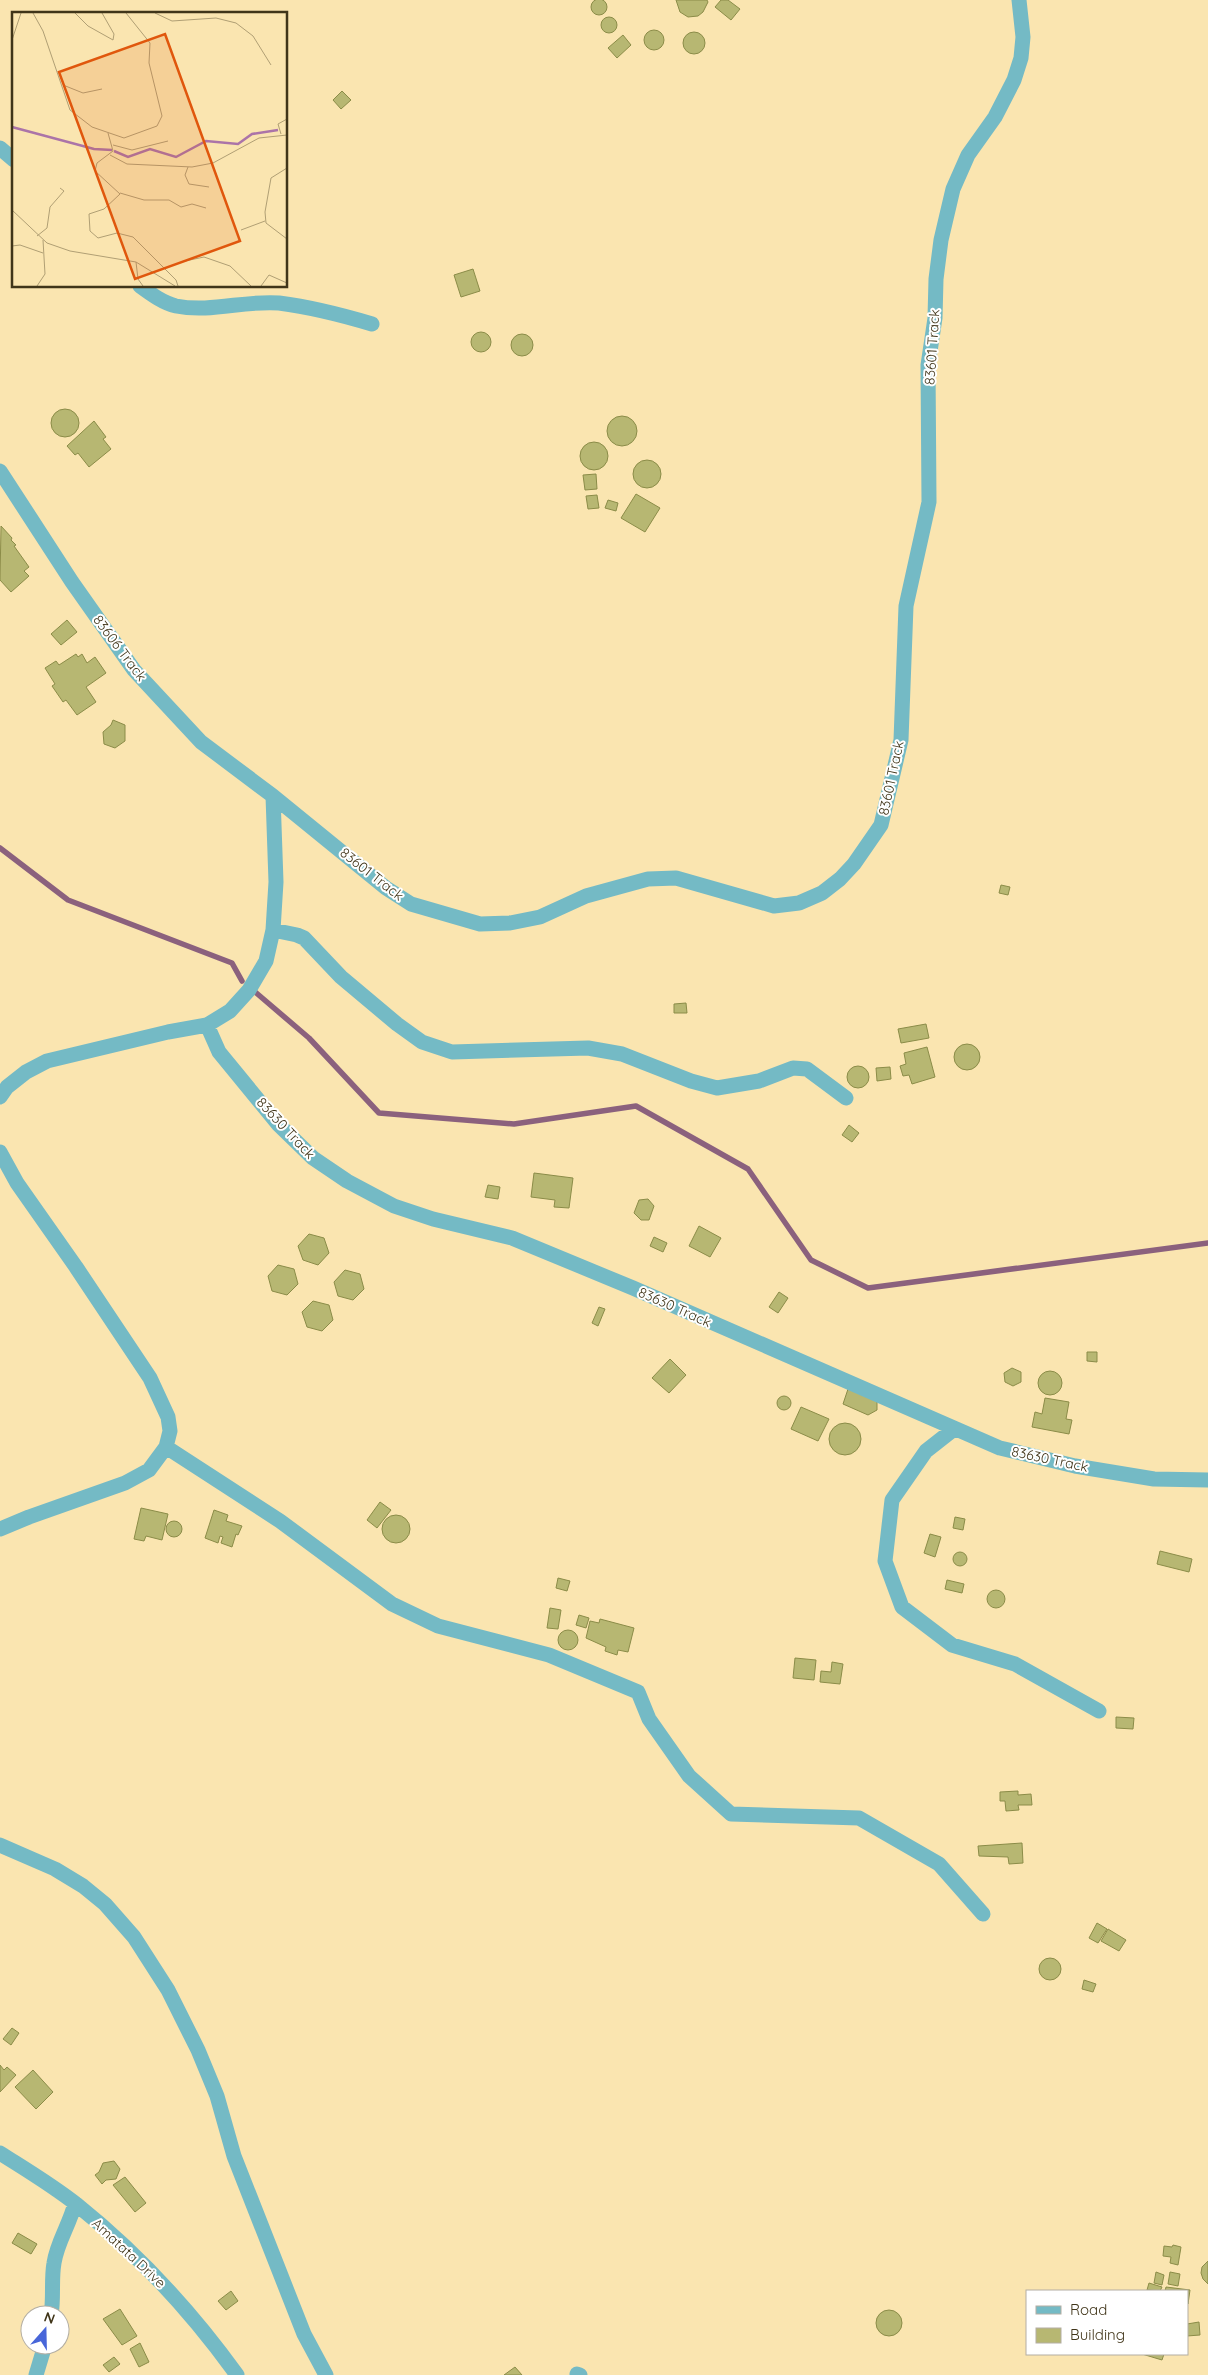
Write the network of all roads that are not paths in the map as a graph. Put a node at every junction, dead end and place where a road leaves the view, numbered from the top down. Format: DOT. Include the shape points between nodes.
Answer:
graph roads {
  1 [pos="1019,0"];
  2 [pos="0,148"];
  3 [pos="12,158"];
  4 [pos="143,288"];
  5 [pos="372,324"];
  6 [pos="0,472"];
  7 [pos="273,796"];
  8 [pos="273,930"];
  9 [pos="207,1025"];
  10 [pos="0,1097"];
  11 [pos="846,1098"];
  12 [pos="0,1152"];
  13 [pos="954,1429"];
  14 [pos="166,1447"];
  15 [pos="1208,1480"];
  16 [pos="0,1530"];
  17 [pos="1099,1711"];
  18 [pos="0,1845"];
  19 [pos="983,1914"];
  20 [pos="0,2153"];
  21 [pos="75,2203"];
  22 [pos="51,2305"];
  23 [pos="41,2355"];
  24 [pos="35,2372"];
  25 [pos="237,2375"];
  26 [pos="326,2375"];
  1 -- 7 [label="street, 83601 Track" via="1023,37 1014,80 995,117 968,155 953,189 941,240 928,365 930,502 906,606 900,740 881,824 870,843 840,879 822,893 799,903 774,906 676,878 648,879 586,896 540,917 480,924 411,904 386,888"];
  2 -- 3 [label="street"];
  4 -- 5 [label="street" via="159,300 176,306 208,309 278,303"];
  6 -- 7 [label="street, 83606 Track" via="134,670 201,742"];
  7 -- 8 [label="street" via="276,882"];
  8 -- 9 [label="street" via="266,961 249,990 230,1011"];
  8 -- 11 [label="street" via="304,938 341,977 397,1024 422,1042 452,1052 588,1048 622,1054 690,1081 717,1088 759,1081 793,1068 807,1069"];
  9 -- 10 [label="street" via="47,1061 26,1072"];
  9 -- 13 [label="street, 83630 Track" via="219,1052 278,1124 313,1158 347,1181 394,1206 512,1238"];
  12 -- 14 [label="street" via="17,1183 150,1378 168,1417 170,1431"];
  13 -- 15 [label="street, 83630 Track" via="1000,1448 1075,1466 1154,1480"];
  13 -- 17 [label="street" via="926,1451 892,1500 885,1561 902,1607 952,1645 1015,1664"];
  14 -- 16 [label="street" via="150,1470 125,1483"];
  14 -- 19 [label="street" via="280,1521 392,1604 438,1626 549,1654 638,1692 649,1719 689,1776 731,1814 859,1818 939,1864"];
  18 -- 26 [label="street" via="55,1869 105,1904 134,1938 168,1990 217,2096 234,2156 304,2334"];
  20 -- 21 [label="street, Amatata Drive"];
  21 -- 22 [label="street" via="53,2264"];
  21 -- 25 [label="street, Amatata Drive" via="144,2264 206,2332"];
  23 -- 24 [label="street"];
}
